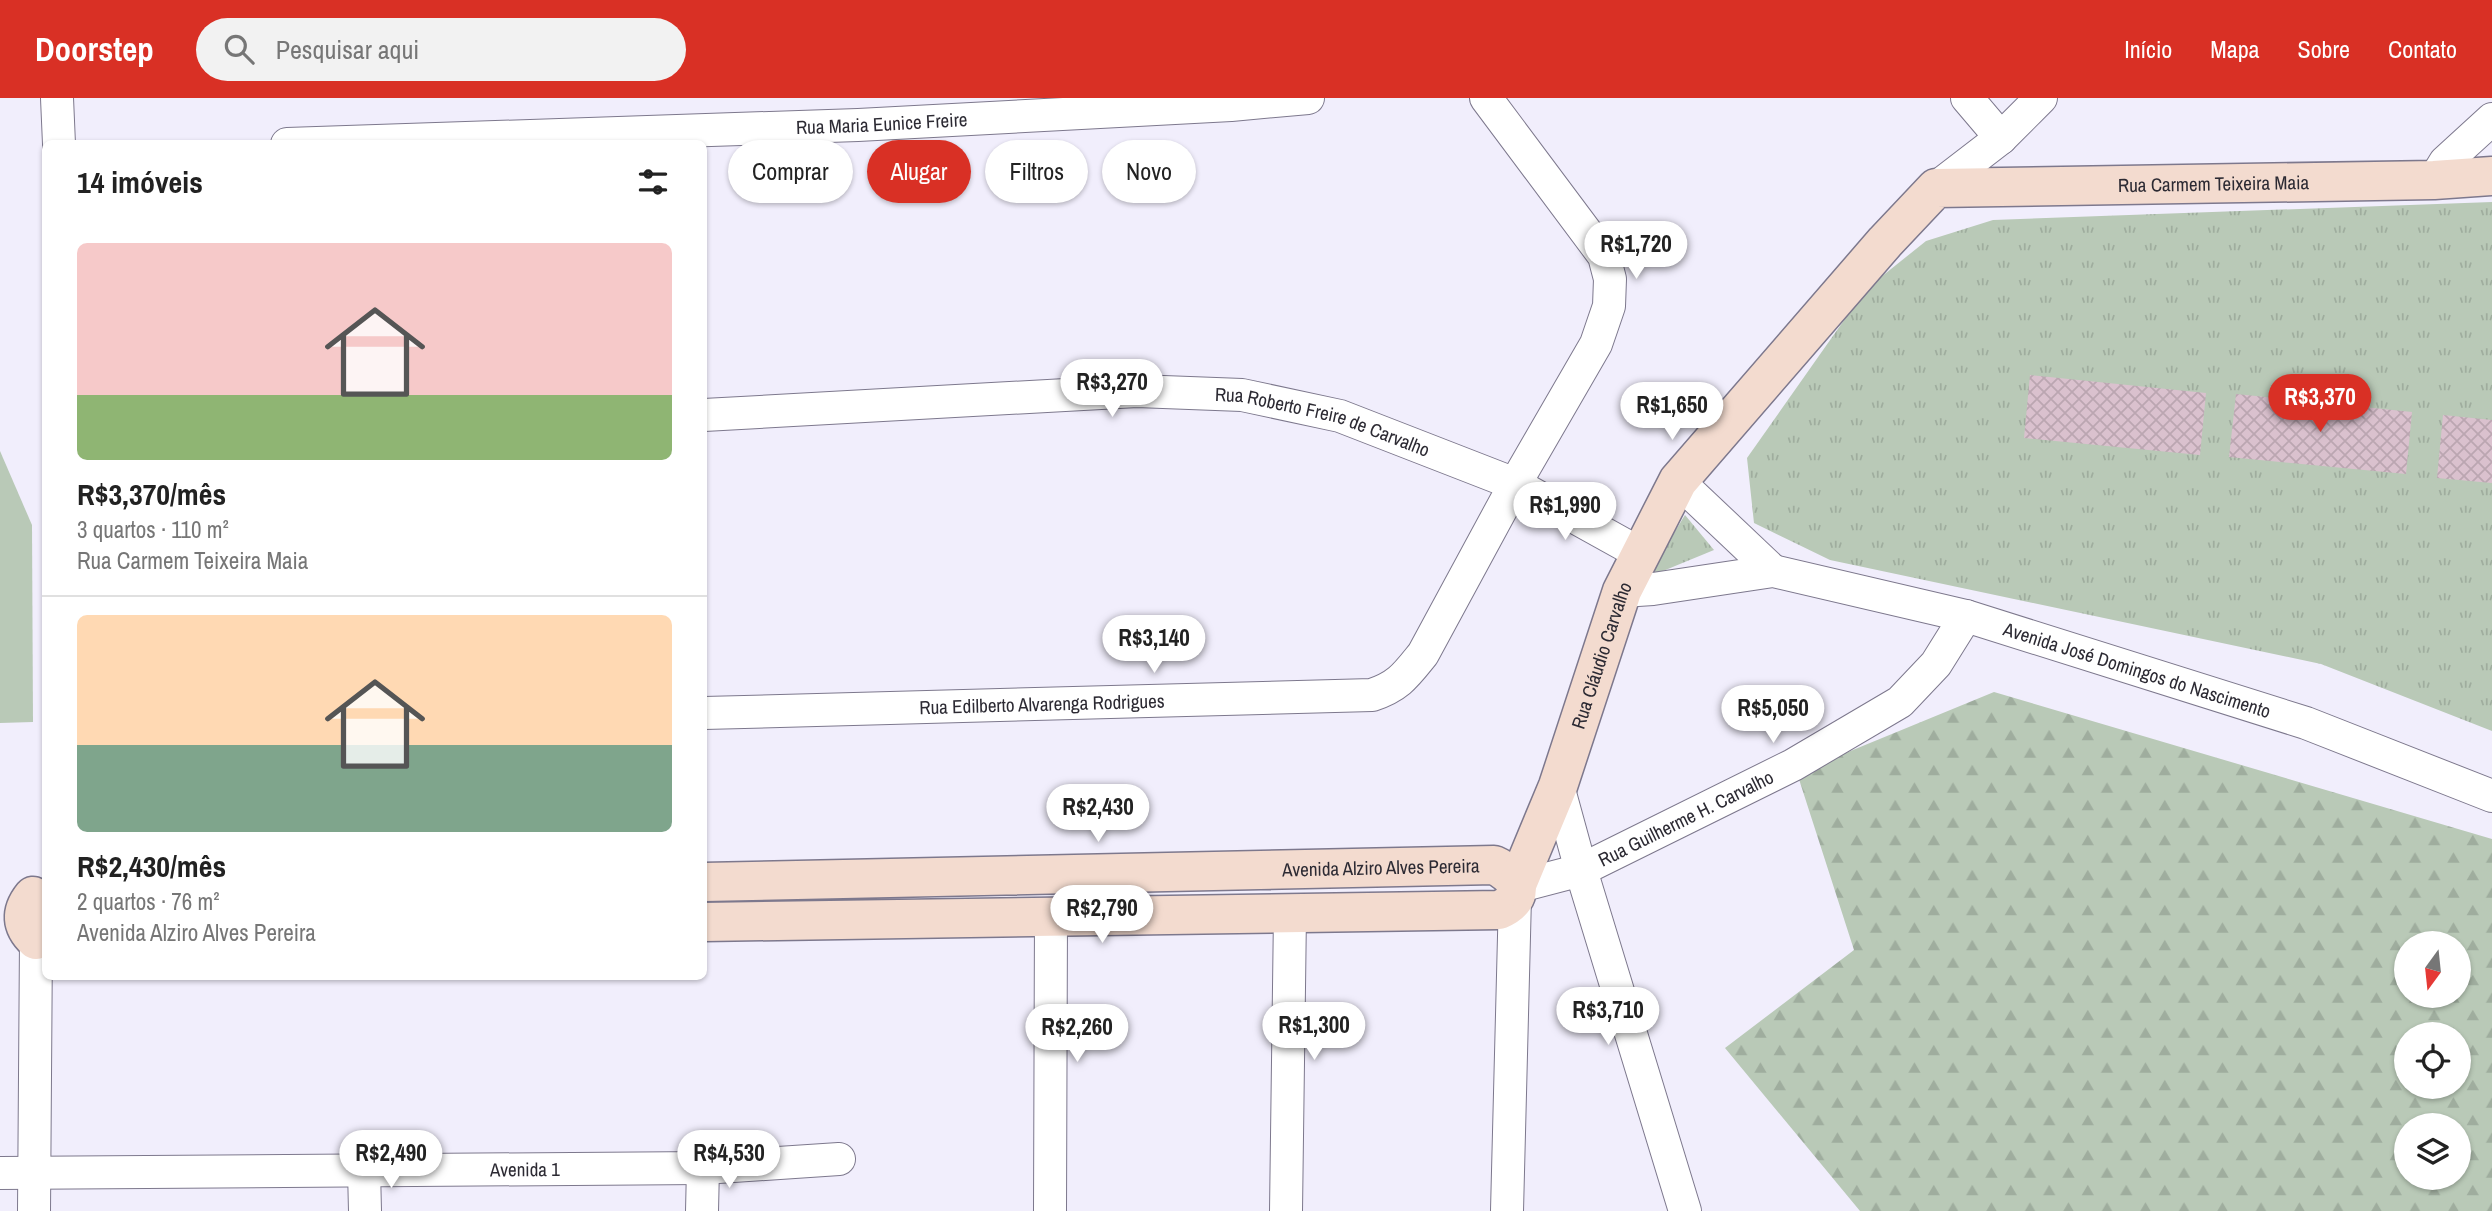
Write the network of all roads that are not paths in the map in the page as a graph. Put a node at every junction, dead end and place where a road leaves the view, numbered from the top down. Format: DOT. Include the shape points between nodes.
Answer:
graph roads {
  1 [pos="57,98"];
  2 [pos="1308,98"];
  3 [pos="1486,98"];
  4 [pos="1967,98"];
  5 [pos="2041,98"];
  6 [pos="2492,119"];
  7 [pos="2001,138"];
  8 [pos="60,140"];
  9 [pos="407,140"];
  10 [pos="2492,176"];
  11 [pos="2434,180"];
  12 [pos="1936,188"];
  13 [pos="707,415"];
  14 [pos="1678,481"];
  15 [pos="1515,484"];
  16 [pos="1641,554"];
  17 [pos="1773,571"];
  18 [pos="1622,591"];
  19 [pos="1966,616"];
  20 [pos="707,713"];
  21 [pos="1558,786"];
  22 [pos="2492,796"];
  23 [pos="1581,870"];
  24 [pos="707,882"];
  25 [pos="1516,892"];
  26 [pos="26,896"];
  27 [pos="1290,913"];
  28 [pos="1051,916"];
  29 [pos="707,922"];
  30 [pos="27,941"];
  31 [pos="839,1159"];
  32 [pos="703,1168"];
  33 [pos="364,1170"];
  34 [pos="33,1172"];
  35 [pos="0,1173"];
  36 [pos="34,1211"];
  37 [pos="365,1211"];
  38 [pos="702,1211"];
  39 [pos="1050,1211"];
  40 [pos="1286,1211"];
  41 [pos="1507,1211"];
  42 [pos="1685,1211"];
  1 -- 8 [label="street"];
  2 -- 9 [label="street, Rua Maria Eunice Freire" via="858,125"];
  3 -- 15 [label="street, Rua Edilberto Alvarenga Rodrigues" via="1604,256 1610,279 1609,306 1596,344"];
  4 -- 7 [label="street"];
  5 -- 7 [label="street"];
  6 -- 11 [label="street" via="2445,162"];
  7 -- 12 [label="street"];
  10 -- 11 [label="street, Rua Carmem Teixeira Maia"];
  11 -- 12 [label="street, Rua Carmem Teixeira Maia"];
  12 -- 14 [label="street, Rua Cláudio Carvalho"];
  13 -- 15 [label="street, Rua Roberto Freire de Carvalho" via="1137,391 1242,395 1340,416"];
  14 -- 16 [label="street, Rua Cláudio Carvalho"];
  14 -- 17 [label="street"];
  15 -- 16 [label="street, Rua Roberto Freire de Carvalho"];
  15 -- 20 [label="street, Rua Edilberto Alvarenga Rodrigues" via="1423,654 1391,689 1372,695"];
  16 -- 18 [label="street, Rua Cláudio Carvalho"];
  17 -- 18 [label="street"];
  17 -- 19 [label="street, Avenida José Domingos do Nascimento"];
  18 -- 21 [label="street, Rua Cláudio Carvalho"];
  19 -- 22 [label="street, Avenida José Domingos do Nascimento" via="2306,723"];
  19 -- 23 [label="street, Rua Guilherme H. Carvalho" via="1936,664 1900,702 1793,765"];
  21 -- 23 [label="street"];
  21 -- 25 [label="street, Rua Cláudio Carvalho"];
  23 -- 25 [label="street, Rua Guilherme H. Carvalho"];
  23 -- 42 [label="street"];
  24 -- 25 [label="street, Avenida Alziro Alves Pereira" via="1494,865 1514,878"];
  25 -- 27 [label="street" via="1509,906 1499,910"];
  25 -- 41 [label="street"];
  26 -- 30 [label="street"];
  27 -- 28 [label="street"];
  27 -- 40 [label="street"];
  28 -- 29 [label="street"];
  28 -- 39 [label="street"];
  30 -- 34 [label="street"];
  31 -- 32 [label="street, Avenida 1"];
  32 -- 33 [label="street, Avenida 1"];
  32 -- 38 [label="street"];
  33 -- 34 [label="street, Avenida 1"];
  33 -- 37 [label="street"];
  34 -- 35 [label="street, Avenida 1"];
  34 -- 36 [label="street"];
}
